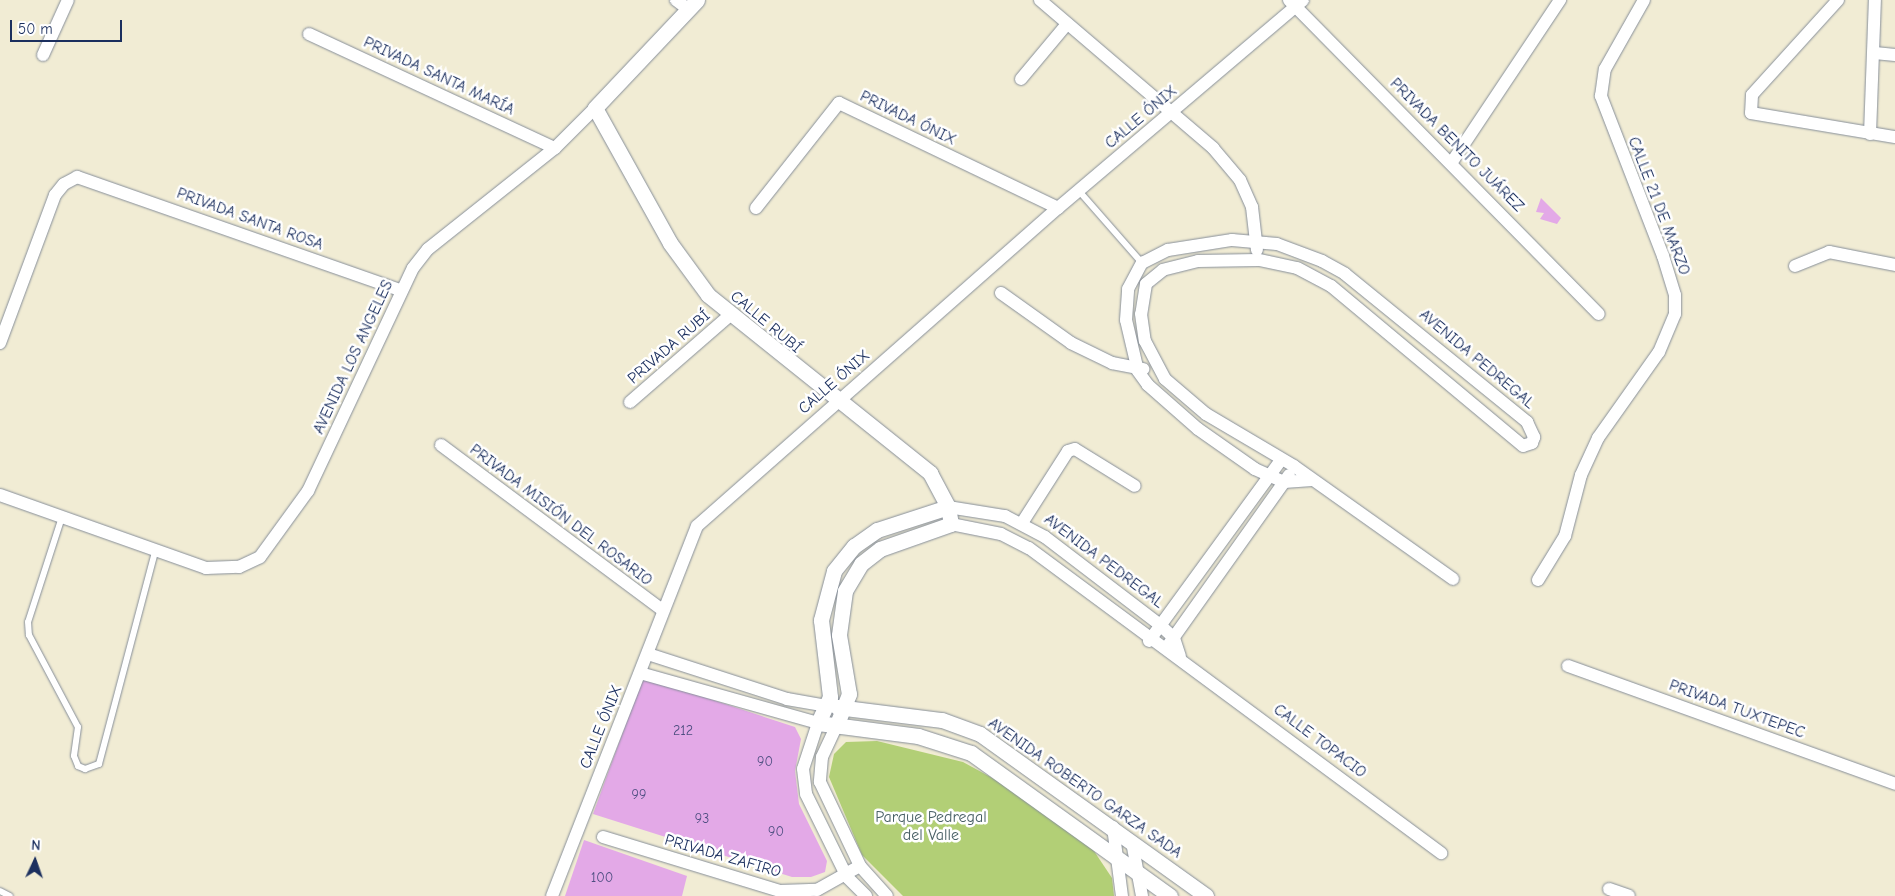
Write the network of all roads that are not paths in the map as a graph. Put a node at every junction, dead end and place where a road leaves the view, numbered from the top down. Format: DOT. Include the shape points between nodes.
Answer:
graph roads {
  1 [pos="68,0"];
  2 [pos="1040,0"];
  3 [pos="1560,0"];
  4 [pos="1644,0"];
  5 [pos="1838,0"];
  6 [pos="1875,0"];
  7 [pos="1296,2"];
  8 [pos="687,3"];
  9 [pos="1067,24"];
  10 [pos="309,34"];
  11 [pos="1876,53"];
  12 [pos="44,55"];
  13 [pos="1895,55"];
  14 [pos="1021,79"];
  15 [pos="595,108"];
  16 [pos="1173,111"];
  17 [pos="1870,134"];
  18 [pos="1895,138"];
  19 [pos="555,148"];
  20 [pos="1452,162"];
  21 [pos="1079,191"];
  22 [pos="756,208"];
  23 [pos="1058,208"];
  24 [pos="1257,242"];
  25 [pos="1258,260"];
  26 [pos="1142,263"];
  27 [pos="1795,266"];
  28 [pos="1895,266"];
  29 [pos="402,291"];
  30 [pos="1000,293"];
  31 [pos="1599,314"];
  32 [pos="729,316"];
  33 [pos="0,343"];
  34 [pos="1154,366"];
  35 [pos="1138,371"];
  36 [pos="630,402"];
  37 [pos="837,402"];
  38 [pos="441,445"];
  39 [pos="1281,460"];
  40 [pos="1294,466"];
  41 [pos="1269,476"];
  42 [pos="1312,480"];
  43 [pos="1284,482"];
  44 [pos="1135,486"];
  45 [pos="0,494"];
  46 [pos="948,507"];
  47 [pos="62,517"];
  48 [pos="1022,523"];
  49 [pos="951,524"];
  50 [pos="154,552"];
  51 [pos="1453,579"];
  52 [pos="1538,580"];
  53 [pos="662,610"];
  54 [pos="1160,625"];
  55 [pos="1174,638"];
  56 [pos="1149,641"];
  57 [pos="1164,650"];
  58 [pos="648,654"];
  59 [pos="1180,656"];
  60 [pos="1568,666"];
  61 [pos="640,673"];
  62 [pos="826,706"];
  63 [pos="847,707"];
  64 [pos="818,723"];
  65 [pos="836,727"];
  66 [pos="1895,784"];
  67 [pos="1113,827"];
  68 [pos="603,837"];
  69 [pos="1132,842"];
  70 [pos="1441,853"];
  71 [pos="1117,855"];
  72 [pos="860,866"];
  73 [pos="1138,872"];
  74 [pos="847,877"];
  75 [pos="1609,889"];
  76 [pos="0,891"];
  77 [pos="10,896"];
  78 [pos="552,896"];
  79 [pos="866,896"];
  80 [pos="887,896"];
  81 [pos="1122,896"];
  82 [pos="1142,896"];
  83 [pos="1170,896"];
  84 [pos="1206,896"];
  85 [pos="1629,896"];
  1 -- 12 [label="street"];
  2 -- 9 [label="street"];
  3 -- 20 [label="street"];
  4 -- 52 [label="street, CALLE 21 DE MARZO" via="1604,69 1601,96 1662,256 1675,295 1675,314 1659,352 1598,438 1581,474 1565,536"];
  5 -- 17 [label="street" via="1752,95 1749,108 1762,118"];
  6 -- 11 [label="street"];
  7 -- 16 [label="street, CALLE ÓNIX"];
  7 -- 20 [label="street, PRIVADA BENITO JUÁREZ"];
  8 -- 15 [label="street, AVENIDA LOS ANGELES"];
  9 -- 14 [label="street"];
  9 -- 16 [label="street"];
  10 -- 19 [label="street, PRIVADA SANTA MARÍA"];
  11 -- 13 [label="street"];
  11 -- 17 [label="street"];
  15 -- 19 [label="street, AVENIDA LOS ANGELES"];
  15 -- 32 [label="street, CALLE RUBÍ" via="670,243"];
  16 -- 21 [label="street, CALLE ÓNIX"];
  16 -- 24 [label="street" via="1240,180 1252,207"];
  17 -- 18 [label="street"];
  19 -- 29 [label="street, AVENIDA LOS ANGELES" via="428,250"];
  20 -- 31 [label="street, PRIVADA BENITO JUÁREZ"];
  21 -- 23 [label="street, CALLE ÓNIX"];
  21 -- 26 [label="lane"];
  22 -- 23 [label="street, PRIVADA ÓNIX" via="839,103"];
  23 -- 37 [label="street, CALLE ÓNIX"];
  24 -- 25 [label="street"];
  24 -- 25 [label="street, AVENIDA PEDREGAL" via="1295,250 1345,274 1527,422 1534,433 1532,443 1519,445 1498,430 1331,286 1297,268"];
  24 -- 26 [label="street, AVENIDA PEDREGAL" via="1188,245"];
  25 -- 34 [label="street, AVENIDA PEDREGAL" via="1198,261 1173,265 1152,276 1144,291 1140,314"];
  26 -- 35 [label="street" via="1131,279 1126,300 1129,341"];
  27 -- 28 [label="street" via="1829,252"];
  29 -- 33 [label="street, PRIVADA SANTA ROSA" via="86,177 71,179 55,195"];
  29 -- 50 [label="street, AVENIDA LOS ANGELES" via="317,475 293,516 260,557 221,569"];
  30 -- 35 [label="street" via="1071,343"];
  32 -- 36 [label="street, PRIVADA RUBÍ"];
  32 -- 37 [label="street, CALLE RUBÍ"];
  34 -- 35 [label="street"];
  34 -- 39 [label="street" via="1206,414"];
  35 -- 41 [label="street" via="1170,407"];
  37 -- 46 [label="street, CALLE RUBÍ" via="930,473"];
  37 -- 53 [label="street, CALLE ÓNIX" via="697,526"];
  38 -- 53 [label="street, PRIVADA MISIÓN DEL ROSARIO"];
  39 -- 40 [label="street"];
  39 -- 41 [label="street, AVENIDA PEDREGAL"];
  40 -- 42 [label="street"];
  40 -- 43 [label="street"];
  41 -- 43 [label="street"];
  41 -- 54 [label="street, AVENIDA PEDREGAL"];
  42 -- 43 [label="street"];
  42 -- 51 [label="street"];
  43 -- 55 [label="street"];
  44 -- 48 [label="street" via="1075,448 1068,451"];
  45 -- 47 [label="street, AVENIDA LOS ANGELES"];
  46 -- 48 [label="street, AVENIDA PEDREGAL" via="985,510"];
  46 -- 49 [label="street, CALLE RUBÍ"];
  46 -- 62 [label="street, AVENIDA PEDREGAL" via="877,530 851,550 834,571 820,620 831,689"];
  47 -- 50 [label="street, AVENIDA LOS ANGELES"];
  47 -- 50 [label="lane" via="28,622 29,635 78,727 74,756 78,766 85,769 99,764"];
  48 -- 54 [label="street, AVENIDA PEDREGAL"];
  49 -- 56 [label="street" via="995,532 1029,548"];
  49 -- 63 [label="street" via="893,541 869,556 855,572 839,621 849,689"];
  53 -- 58 [label="street, CALLE ÓNIX"];
  54 -- 55 [label="street, AVENIDA PEDREGAL"];
  54 -- 56 [label="street, AVENIDA PEDREGAL"];
  55 -- 57 [label="street"];
  55 -- 59 [label="street"];
  56 -- 57 [label="street"];
  57 -- 59 [label="street, CALLE TOPACIO"];
  58 -- 61 [label="street, CALLE ÓNIX"];
  58 -- 62 [label="street, AVENIDA ROBERTO GARZA SADA" via="787,699"];
  59 -- 70 [label="street, CALLE TOPACIO"];
  60 -- 66 [label="street, PRIVADA TUXTEPEC"];
  61 -- 64 [label="street"];
  61 -- 78 [label="street, CALLE ÓNIX"];
  62 -- 63 [label="street, AVENIDA ROBERTO GARZA SADA"];
  62 -- 64 [label="street, AVENIDA PEDREGAL"];
  63 -- 65 [label="street"];
  63 -- 67 [label="street, AVENIDA ROBERTO GARZA SADA" via="942,720 980,734"];
  64 -- 65 [label="street"];
  64 -- 74 [label="street, AVENIDA PEDREGAL" via="805,762 805,789"];
  65 -- 71 [label="street" via="918,736 971,753"];
  65 -- 72 [label="street" via="822,757 820,782"];
  67 -- 69 [label="street, AVENIDA ROBERTO GARZA SADA"];
  67 -- 71 [label="street"];
  68 -- 74 [label="street, PRIVADA ZAFIRO" via="780,891 817,890"];
  69 -- 73 [label="street"];
  69 -- 84 [label="street, AVENIDA ROBERTO GARZA SADA"];
  71 -- 73 [label="street"];
  71 -- 81 [label="street"];
  72 -- 74 [label="street, PRIVADA ZAFIRO"];
  72 -- 80 [label="street"];
  73 -- 82 [label="street"];
  73 -- 83 [label="street"];
  74 -- 79 [label="street, AVENIDA PEDREGAL"];
  75 -- 85 [label="street"];
  76 -- 77 [label="lane"];
}
